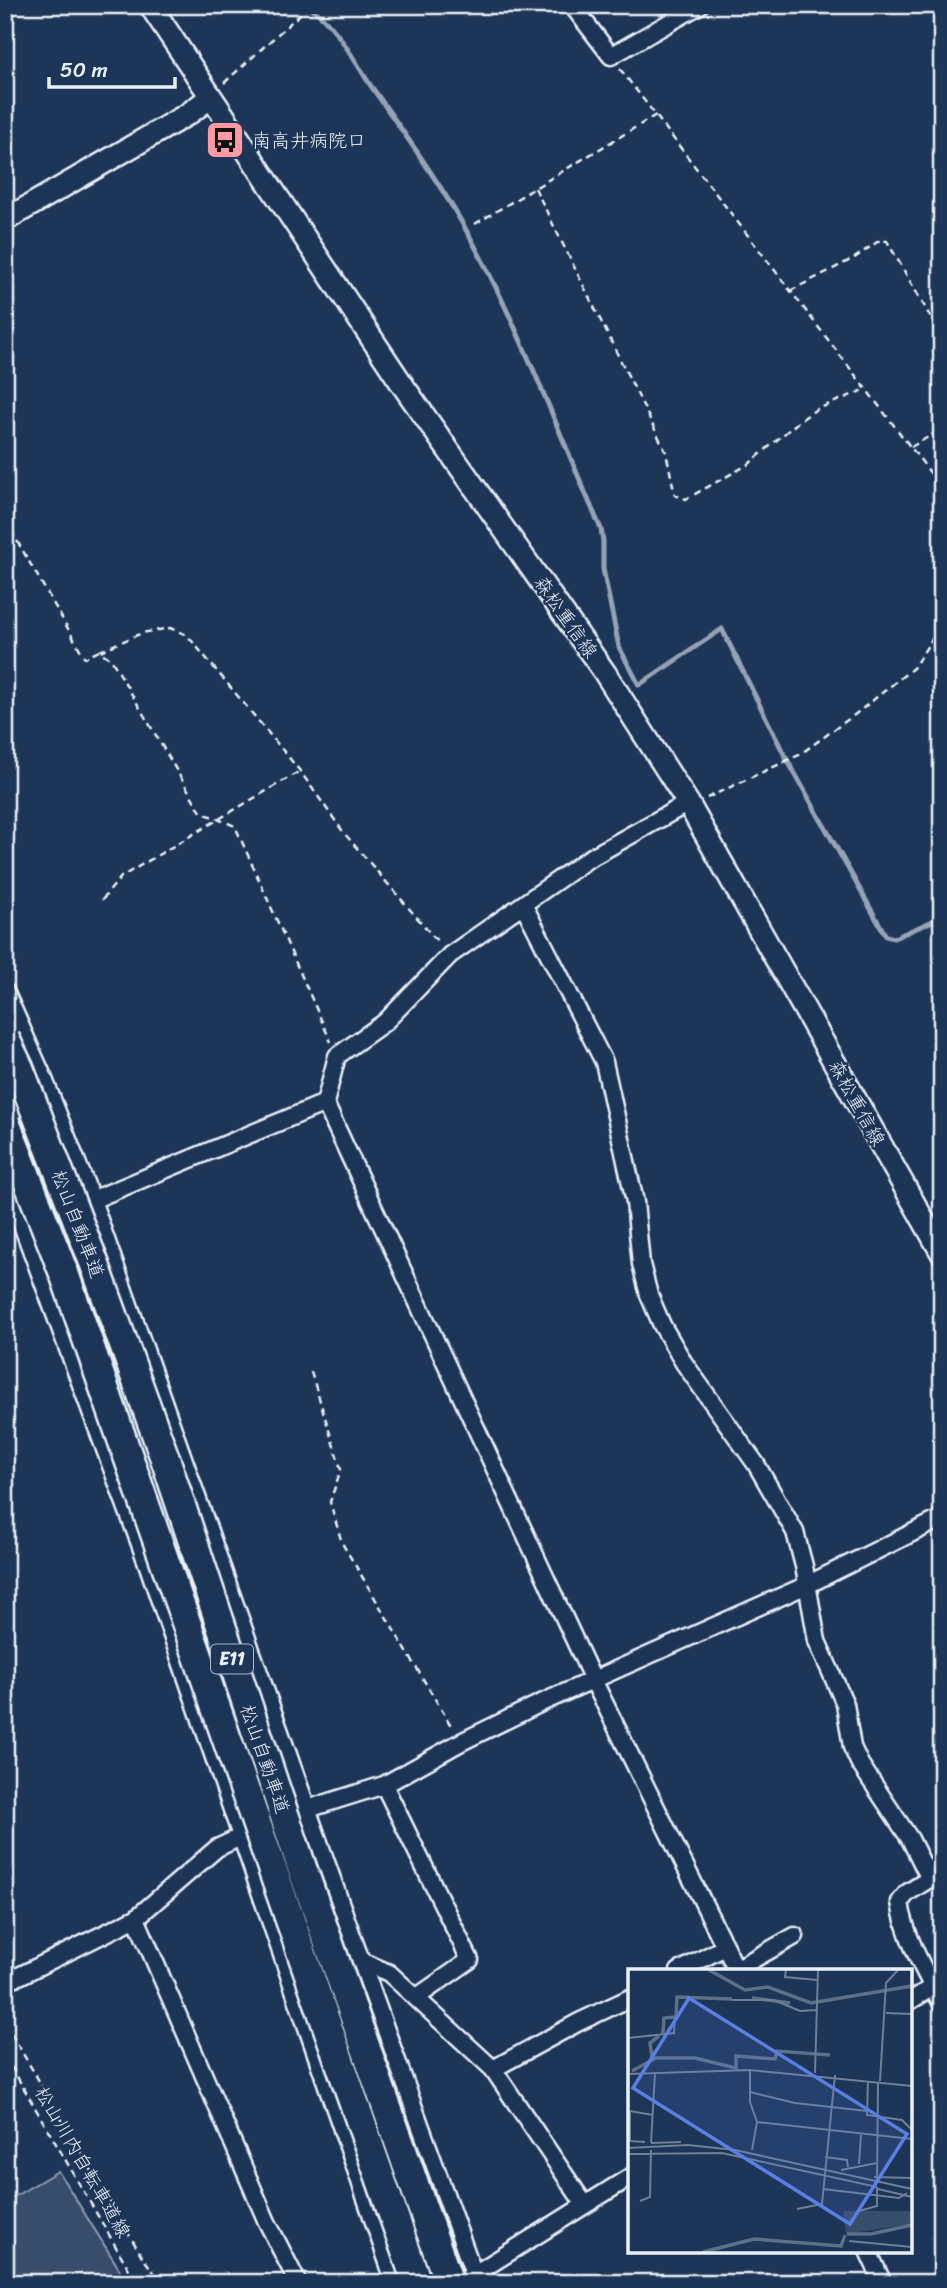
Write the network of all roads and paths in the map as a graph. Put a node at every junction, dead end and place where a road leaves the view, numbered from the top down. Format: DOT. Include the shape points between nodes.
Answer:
graph roads {
  1 [pos="150,5"];
  2 [pos="310,5"];
  3 [pos="572,5"];
  4 [pos="700,5"];
  5 [pos="611,57"];
  6 [pos="211,97"];
  7 [pos="656,115"];
  8 [pos="535,188"];
  9 [pos="5,220"];
  10 [pos="475,224"];
  11 [pos="790,291"];
  12 [pos="942,337"];
  13 [pos="864,390"];
  14 [pos="942,429"];
  15 [pos="911,447"];
  16 [pos="942,488"];
  17 [pos="5,520"];
  18 [pos="942,624"];
  19 [pos="99,651"];
  20 [pos="300,771"];
  21 [pos="688,803"];
  22 [pos="221,819"];
  23 [pos="102,900"];
  24 [pos="523,904"];
  25 [pos="450,955"];
  26 [pos="5,991"];
  27 [pos="5,1039"];
  28 [pos="337,1056"];
  29 [pos="325,1103"];
  30 [pos="5,1122"];
  31 [pos="5,1178"];
  32 [pos="92,1200"];
  33 [pos="942,1254"];
  34 [pos="311,1372"];
  35 [pos="942,1518"];
  36 [pos="807,1585"];
  37 [pos="594,1682"];
  38 [pos="461,1742"];
  39 [pos="384,1786"];
  40 [pos="308,1808"];
  41 [pos="240,1836"];
  42 [pos="935,1874"];
  43 [pos="135,1918"];
  44 [pos="795,1936"];
  45 [pos="725,1947"];
  46 [pos="361,1961"];
  47 [pos="683,1969"];
  48 [pos="736,1969"];
  49 [pos="738,1969"];
  50 [pos="5,1974"];
  51 [pos="937,1984"];
  52 [pos="417,1997"];
  53 [pos="628,1999"];
  54 [pos="912,2000"];
  55 [pos="942,2004"];
  56 [pos="5,2023"];
  57 [pos="5,2056"];
  58 [pos="493,2068"];
  59 [pos="628,2178"];
  60 [pos="585,2205"];
  61 [pos="869,2253"];
  62 [pos="467,2281"];
  63 [pos="137,2283"];
  64 [pos="162,2283"];
  65 [pos="298,2283"];
  66 [pos="395,2283"];
  67 [pos="417,2283"];
  68 [pos="883,2283"];
  1 -- 6 [label="main road, 森松重信線"];
  2 -- 6 [label="path"];
  3 -- 5 [label="street"];
  4 -- 5 [label="street"];
  5 -- 7 [label="path"];
  6 -- 9 [label="main road"];
  6 -- 21 [label="main road, 森松重信線" via="404,387 605,673"];
  7 -- 8 [label="path"];
  7 -- 11 [label="path"];
  8 -- 10 [label="path"];
  8 -- 13 [label="path" via="666,452 675,495 686,499 715,484 749,464 807,416"];
  11 -- 12 [label="path" via="880,240 887,241"];
  11 -- 13 [label="path"];
  13 -- 15 [label="path"];
  14 -- 15 [label="path"];
  15 -- 16 [label="path"];
  17 -- 19 [label="path" via="85,658"];
  18 -- 21 [label="path" via="913,668 799,755"];
  19 -- 20 [label="path" via="142,633 170,628 187,635"];
  19 -- 22 [label="path" via="111,659 201,812"];
  20 -- 22 [label="path"];
  20 -- 25 [label="path" via="344,833"];
  21 -- 24 [label="street" via="588,859"];
  21 -- 33 [label="main road, 森松重信線"];
  22 -- 23 [label="path" via="121,877"];
  22 -- 28 [label="path" via="235,826 242,838"];
  24 -- 25 [label="street"];
  24 -- 36 [label="street" via="604,1062 635,1202 649,1296 684,1363 756,1464 795,1532"];
  25 -- 28 [label="street" via="384,1022"];
  26 -- 32 [label="street"];
  27 -- 62 [label="highway, 松山自動車道 / E11, bridge" via="162,1452 302,1868"];
  28 -- 29 [label="street"];
  29 -- 32 [label="street"];
  29 -- 37 [label="street"];
  30 -- 67 [label="highway, 松山自動車道 / E11, bridge" via="65,1276"];
  31 -- 41 [label="street" via="147,1563"];
  32 -- 40 [label="street"];
  34 -- 38 [label="path" via="341,1469 330,1502 342,1543"];
  35 -- 36 [label="street"];
  36 -- 37 [label="street"];
  36 -- 42 [label="street" via="817,1641 845,1704 852,1747"];
  37 -- 38 [label="street"];
  37 -- 45 [label="street"];
  38 -- 39 [label="street"];
  39 -- 40 [label="street"];
  39 -- 52 [label="street" via="470,1960"];
  40 -- 41 [label="street"];
  40 -- 46 [label="street"];
  41 -- 43 [label="street" via="216,1848"];
  41 -- 66 [label="street"];
  42 -- 51 [label="street" via="900,1902 914,1949"];
  43 -- 50 [label="street" via="19,1976"];
  43 -- 65 [label="street"];
  44 -- 49 [label="street"];
  45 -- 47 [label="street"];
  45 -- 48 [label="street"];
  46 -- 52 [label="street" via="389,1973"];
  46 -- 62 [label="street"];
  51 -- 54 [label="street"];
  51 -- 55 [label="street"];
  52 -- 58 [label="street"];
  53 -- 58 [label="street"];
  56 -- 64 [label="path"];
  57 -- 63 [label="path, 松山川内自転車道線"];
  58 -- 60 [label="street"];
  59 -- 60 [label="street"];
  60 -- 62 [label="street"];
  61 -- 68 [label="street"];
}
